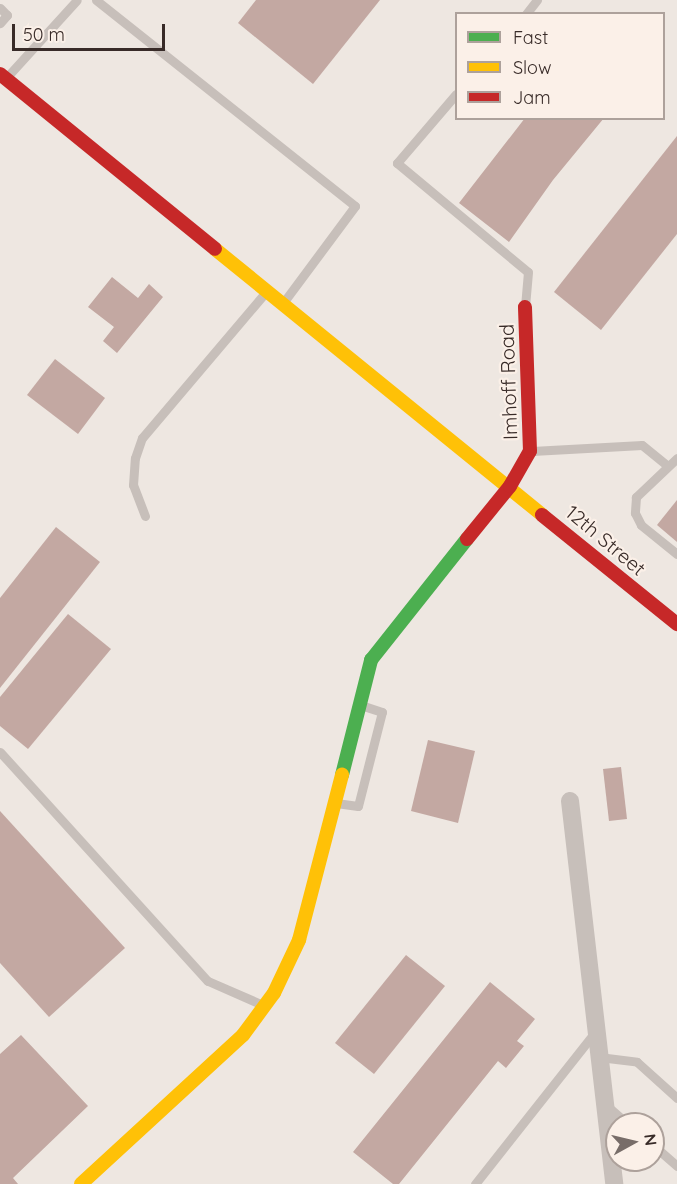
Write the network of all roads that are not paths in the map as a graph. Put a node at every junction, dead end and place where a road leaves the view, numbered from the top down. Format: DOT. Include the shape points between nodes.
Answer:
graph roads {
  1 [pos="77,0"];
  2 [pos="96,0"];
  3 [pos="537,0"];
  4 [pos="0,8"];
  5 [pos="528,12"];
  6 [pos="0,23"];
  7 [pos="3,76"];
  8 [pos="455,95"];
  9 [pos="267,290"];
  10 [pos="283,303"];
  11 [pos="525,307"];
  12 [pos="530,451"];
  13 [pos="677,458"];
  14 [pos="667,465"];
  15 [pos="510,486"];
  16 [pos="145,516"];
  17 [pos="677,554"];
  18 [pos="677,624"];
  19 [pos="360,705"];
  20 [pos="0,752"];
  21 [pos="570,801"];
  22 [pos="334,802"];
  23 [pos="264,1006"];
  24 [pos="596,1030"];
  25 [pos="599,1057"];
  26 [pos="677,1098"];
  27 [pos="605,1104"];
  28 [pos="614,1112"];
  29 [pos="665,1156"];
  30 [pos="677,1166"];
  31 [pos="81,1184"];
  32 [pos="475,1184"];
  33 [pos="614,1184"];
  1 -- 7 [label="lane"];
  2 -- 10 [label="lane" via="355,206"];
  3 -- 5 [label="lane"];
  4 -- 6 [label="lane" via="7,15"];
  7 -- 9 [label="street, 12th Street"];
  8 -- 11 [label="lane" via="397,163 528,272"];
  9 -- 10 [label="street, 12th Street"];
  9 -- 16 [label="lane" via="142,438 135,458 133,485"];
  10 -- 15 [label="street, 12th Street"];
  11 -- 12 [label="street, Imhoff Road"];
  12 -- 14 [label="lane" via="642,445"];
  12 -- 15 [label="street, Imhoff Road"];
  13 -- 14 [label="lane"];
  14 -- 17 [label="lane" via="636,497 636,513 641,525"];
  15 -- 18 [label="street, 12th Street"];
  15 -- 19 [label="street, Imhoff Road" via="371,660"];
  19 -- 22 [label="street, Imhoff Road"];
  19 -- 22 [label="lane" via="382,712 358,806"];
  20 -- 23 [label="lane" via="208,981"];
  21 -- 24 [label="street"];
  22 -- 23 [label="street, Imhoff Road" via="299,940"];
  23 -- 31 [label="street, Imhoff Road" via="243,1035"];
  24 -- 25 [label="street"];
  24 -- 32 [label="lane"];
  25 -- 26 [label="lane" via="637,1062"];
  25 -- 27 [label="street"];
  27 -- 28 [label="lane"];
  27 -- 33 [label="street"];
  29 -- 30 [label="lane"];
}
